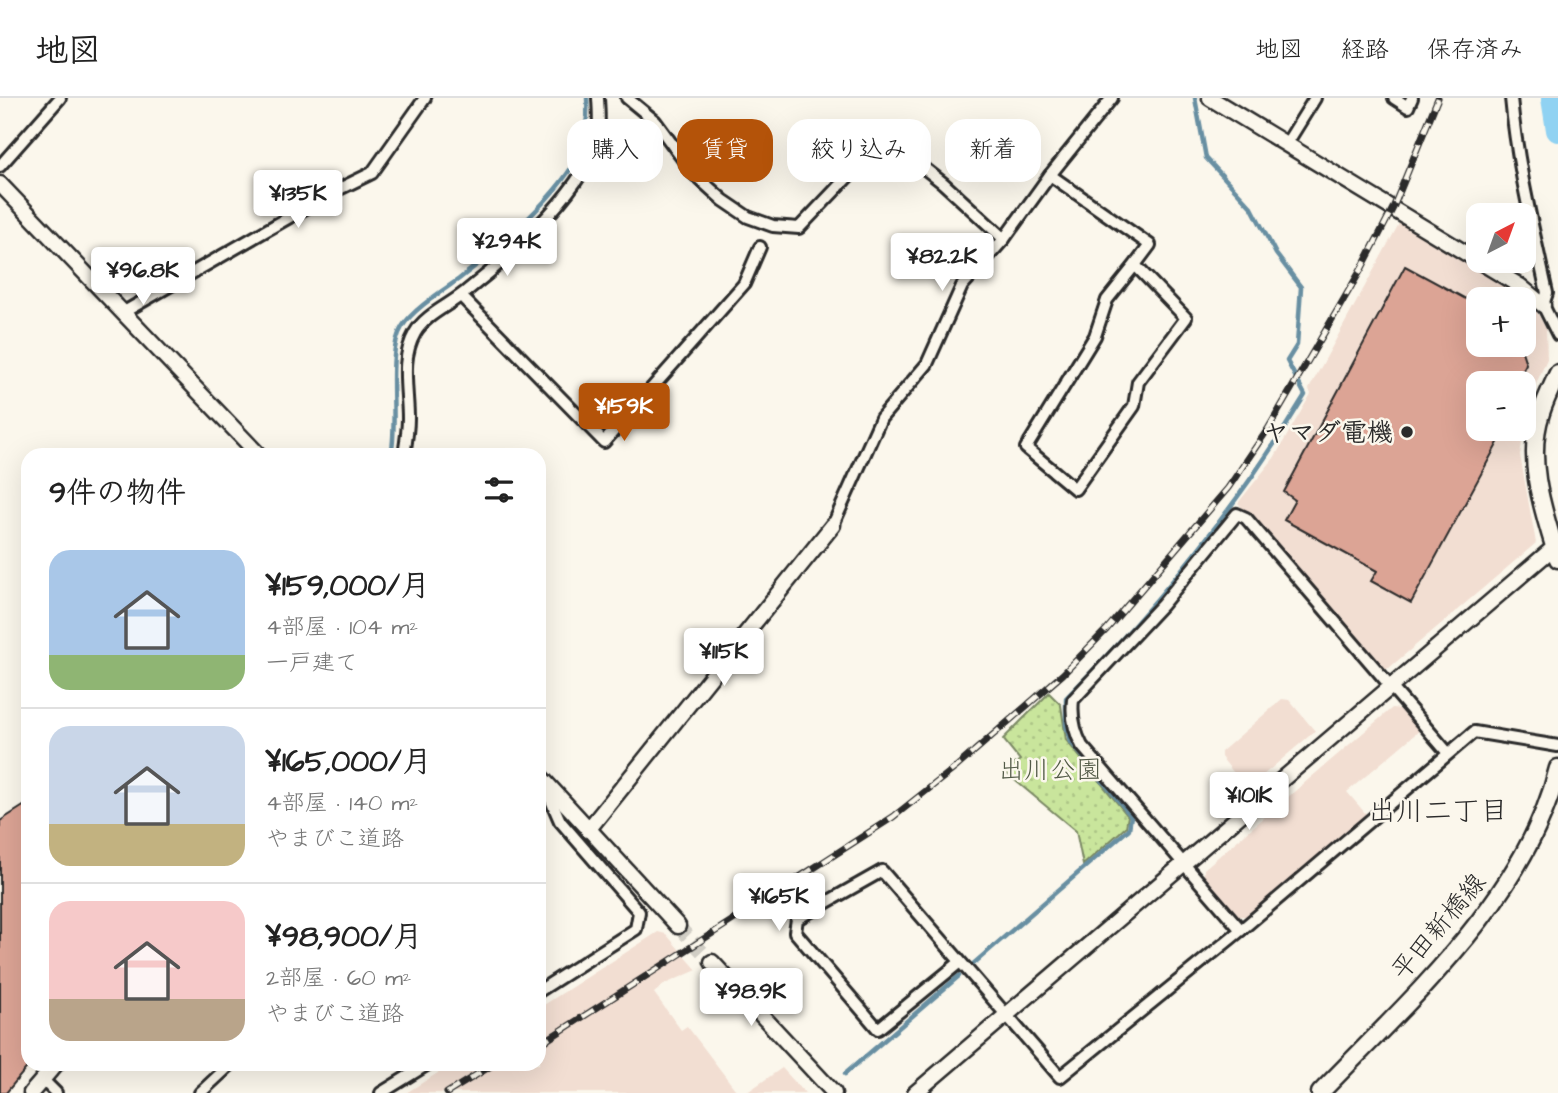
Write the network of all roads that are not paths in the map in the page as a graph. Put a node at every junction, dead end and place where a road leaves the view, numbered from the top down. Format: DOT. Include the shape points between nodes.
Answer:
graph roads {
  1 [pos="60,98"];
  2 [pos="425,98"];
  3 [pos="598,98"];
  4 [pos="627,98"];
  5 [pos="1112,98"];
  6 [pos="1210,98"];
  7 [pos="1315,98"];
  8 [pos="1394,98"];
  9 [pos="1412,98"];
  10 [pos="1511,98"];
  11 [pos="1287,143"];
  12 [pos="0,166"];
  13 [pos="1050,175"];
  14 [pos="0,184"];
  15 [pos="1004,239"];
  16 [pos="760,247"];
  17 [pos="1135,265"];
  18 [pos="461,296"];
  19 [pos="1543,304"];
  20 [pos="124,312"];
  21 [pos="1558,335"];
  22 [pos="1558,373"];
  23 [pos="248,448"];
  24 [pos="405,448"];
  25 [pos="833,525"];
  26 [pos="1557,550"];
  27 [pos="1391,687"];
  28 [pos="1558,746"];
  29 [pos="1448,753"];
  30 [pos="1558,768"];
  31 [pos="546,784"];
  32 [pos="546,791"];
  33 [pos="588,830"];
  34 [pos="1185,863"];
  35 [pos="678,926"];
  36 [pos="1241,930"];
  37 [pos="712,961"];
  38 [pos="960,962"];
  39 [pos="546,987"];
  40 [pos="1007,1015"];
  41 [pos="50,1071"];
  42 [pos="224,1071"];
  43 [pos="417,1071"];
  44 [pos="43,1080"];
  45 [pos="31,1093"];
  46 [pos="56,1093"];
  47 [pos="200,1093"];
  48 [pos="381,1093"];
  49 [pos="834,1093"];
  50 [pos="915,1093"];
  51 [pos="1320,1093"];
  1 -- 12 [label="street"];
  2 -- 20 [label="street" via="372,173"];
  3 -- 18 [label="street" via="595,145 575,183 492,271"];
  4 -- 15 [label="street" via="655,121 693,173 723,200 761,222 799,228 879,145 890,141"];
  5 -- 13 [label="street"];
  6 -- 11 [label="street"];
  7 -- 11 [label="street"];
  8 -- 9 [label="street" via="1408,107"];
  10 -- 19 [label="street" via="1547,293"];
  11 -- 19 [label="street"];
  13 -- 15 [label="street"];
  13 -- 17 [label="street" via="1150,245"];
  14 -- 20 [label="street"];
  15 -- 25 [label="street" via="962,286 927,364 881,418"];
  16 -- 18 [label="street" via="744,284 604,442"];
  17 -- 17 [label="street" via="1186,318 1138,382 1134,406 1075,489 1026,448 1095,336 1107,300"];
  18 -- 24 [label="street" via="425,320 408,349"];
  19 -- 21 [label="street"];
  20 -- 23 [label="street"];
  22 -- 26 [label="main road" via="1540,414 1534,456"];
  25 -- 33 [label="street"];
  26 -- 27 [label="street"];
  27 -- 29 [label="street"];
  27 -- 34 [label="street"];
  27 -- 34 [label="street" via="1246,518 1237,514 1162,605 1073,700 1074,725 1082,746"];
  28 -- 29 [label="street" via="1474,732"];
  29 -- 36 [label="street"];
  30 -- 51 [label="main road, 平田新橋線" via="1522,860 1489,906 1419,989"];
  31 -- 33 [label="street"];
  32 -- 39 [label="street" via="560,821 639,912 636,929"];
  33 -- 35 [label="street"];
  34 -- 36 [label="street"];
  34 -- 40 [label="street"];
  36 -- 40 [label="street" via="1060,1077"];
  37 -- 49 [label="street"];
  38 -- 38 [label="street" via="882,871 797,919 795,932 878,1029"];
  38 -- 40 [label="street"];
  40 -- 50 [label="street"];
  41 -- 44 [label="street"];
  42 -- 47 [label="street"];
  43 -- 48 [label="street"];
  44 -- 45 [label="street"];
  44 -- 46 [label="street"];
}
